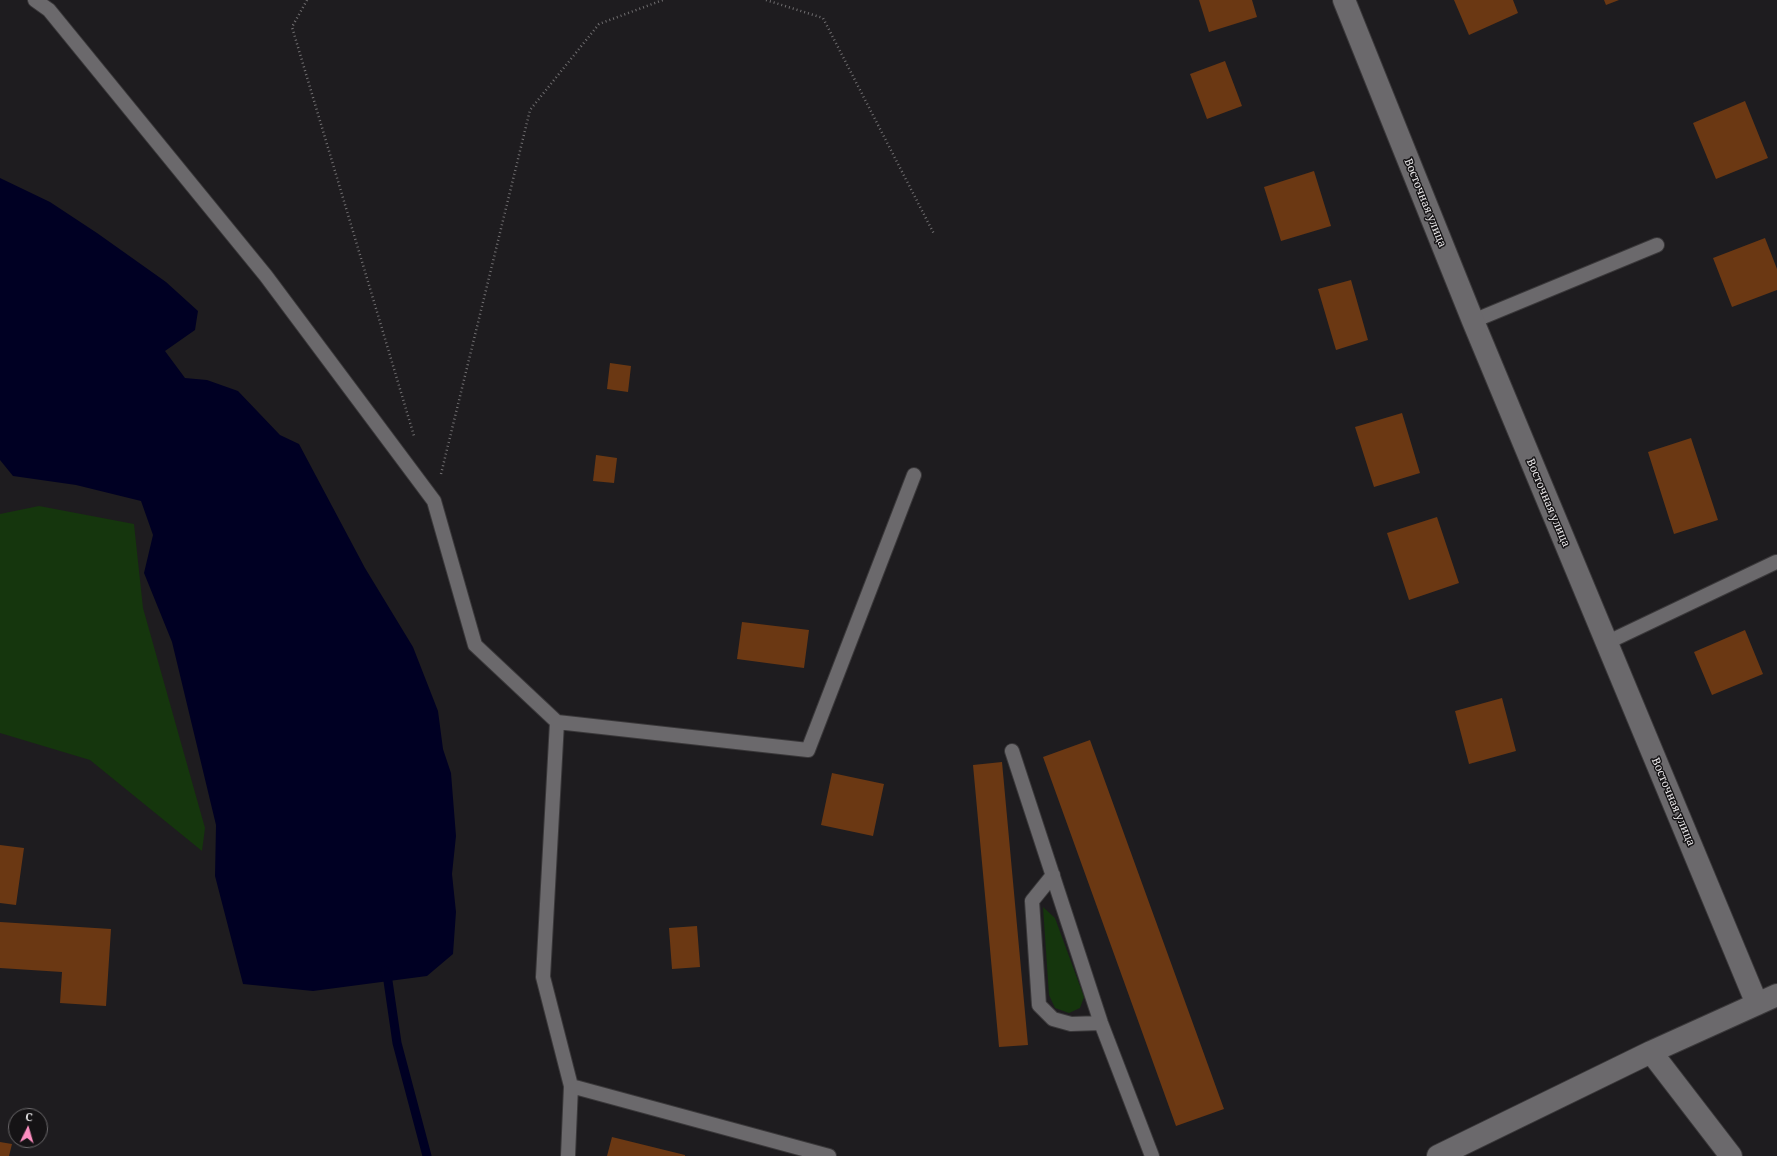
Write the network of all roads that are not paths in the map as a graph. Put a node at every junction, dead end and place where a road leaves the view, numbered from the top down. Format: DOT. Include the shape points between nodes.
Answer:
graph roads {
  1 [pos="35,0"];
  2 [pos="1344,0"];
  3 [pos="1657,245"];
  4 [pos="1472,321"];
  5 [pos="914,475"];
  6 [pos="1776,562"];
  7 [pos="1606,643"];
  8 [pos="557,722"];
  9 [pos="1012,751"];
  10 [pos="1053,875"];
  11 [pos="1777,995"];
  12 [pos="1757,1004"];
  13 [pos="1101,1023"];
  14 [pos="1651,1052"];
  15 [pos="571,1086"];
  16 [pos="568,1156"];
  17 [pos="829,1156"];
  18 [pos="1152,1156"];
  19 [pos="1438,1156"];
  20 [pos="1731,1156"];
  1 -- 8 [label="lane" via="49,10 266,276 434,501 475,645"];
  2 -- 4 [label="street, Восточная улица"];
  3 -- 4 [label="lane"];
  4 -- 7 [label="street, Восточная улица"];
  5 -- 8 [label="lane" via="808,750"];
  6 -- 7 [label="lane"];
  7 -- 12 [label="street, Восточная улица"];
  8 -- 15 [label="lane" via="543,977"];
  9 -- 10 [label="lane"];
  10 -- 13 [label="lane"];
  10 -- 13 [label="lane" via="1032,901 1039,1004 1053,1019 1071,1024"];
  11 -- 12 [label="street"];
  12 -- 14 [label="street"];
  13 -- 18 [label="lane"];
  14 -- 19 [label="street"];
  14 -- 20 [label="street"];
  15 -- 16 [label="lane"];
  15 -- 17 [label="lane"];
}
